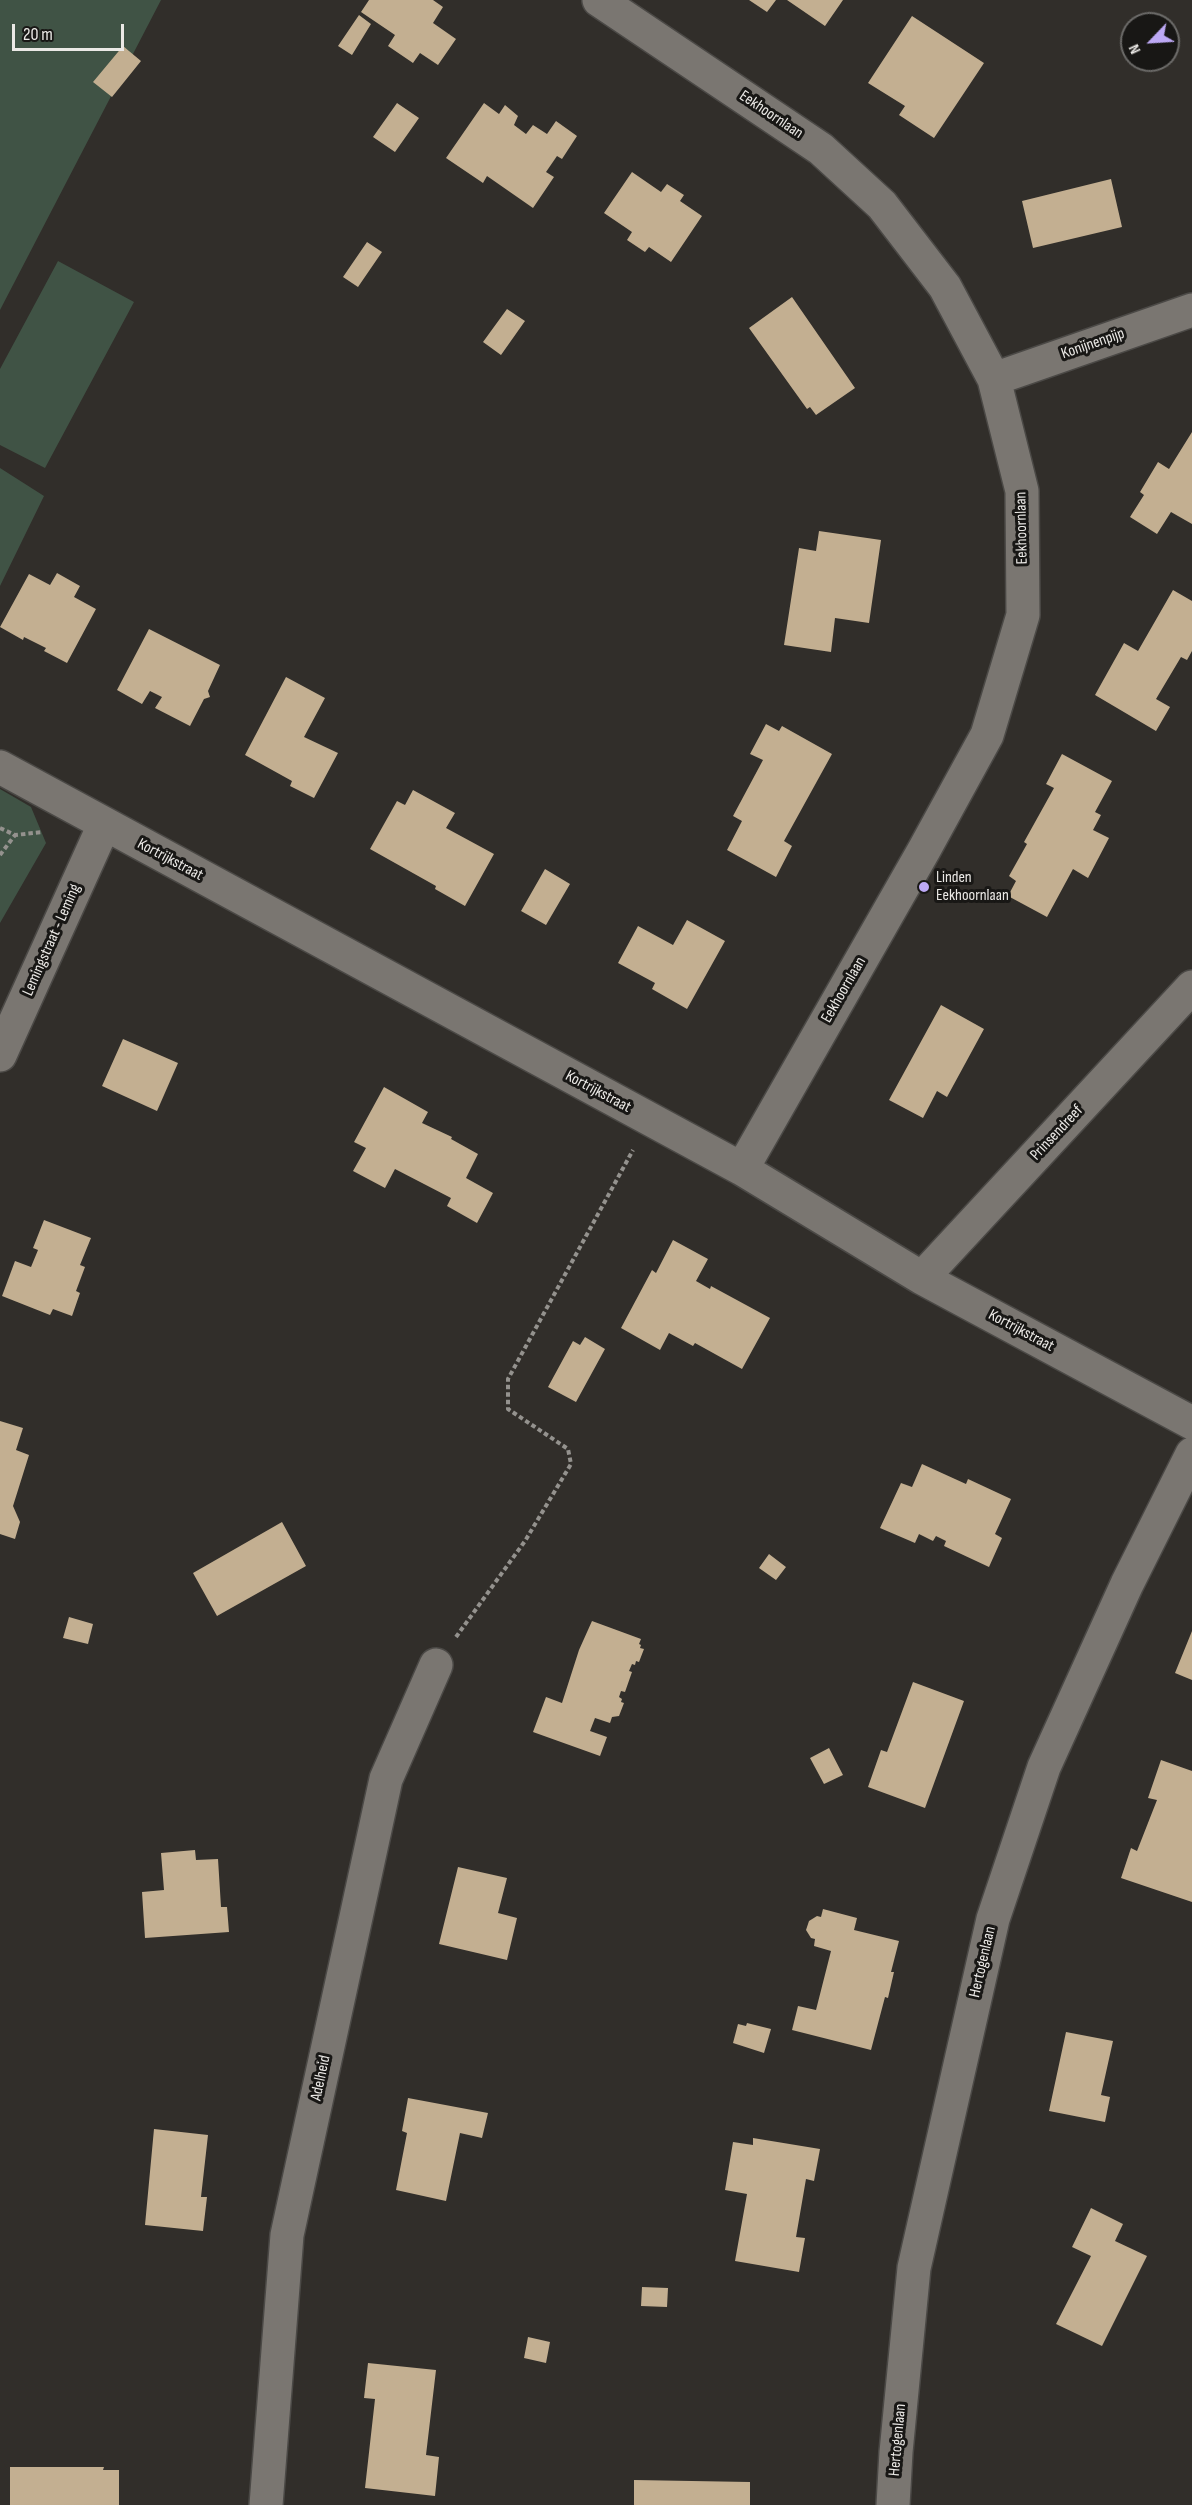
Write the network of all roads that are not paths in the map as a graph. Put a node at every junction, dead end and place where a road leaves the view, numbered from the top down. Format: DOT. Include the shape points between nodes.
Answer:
graph roads {
  1 [pos="599,0"];
  2 [pos="1192,310"];
  3 [pos="994,379"];
  4 [pos="0,767"];
  5 [pos="104,825"];
  6 [pos="1192,987"];
  7 [pos="0,1055"];
  8 [pos="742,1169"];
  9 [pos="922,1278"];
  10 [pos="1192,1423"];
  11 [pos="1192,1454"];
  12 [pos="436,1665"];
  13 [pos="266,2505"];
  14 [pos="893,2505"];
  1 -- 3 [label="street, Eekhoornlaan" via="821,149 882,205 945,287"];
  2 -- 3 [label="street, Konijnenpijp"];
  3 -- 8 [label="street, Eekhoornlaan" via="1023,491 1023,615 987,735"];
  4 -- 5 [label="street, Kortrijkstraat"];
  5 -- 7 [label="street, Lemingstraat - Leming"];
  5 -- 8 [label="street, Kortrijkstraat"];
  6 -- 9 [label="street, Prinsendreef"];
  8 -- 9 [label="street, Kortrijkstraat"];
  9 -- 10 [label="street, Kortrijkstraat"];
  11 -- 14 [label="street, Hertogenlaan" via="1127,1584 1044,1767 993,1919 914,2268"];
  12 -- 13 [label="street, Adelheid" via="386,1779 287,2235"];
}
